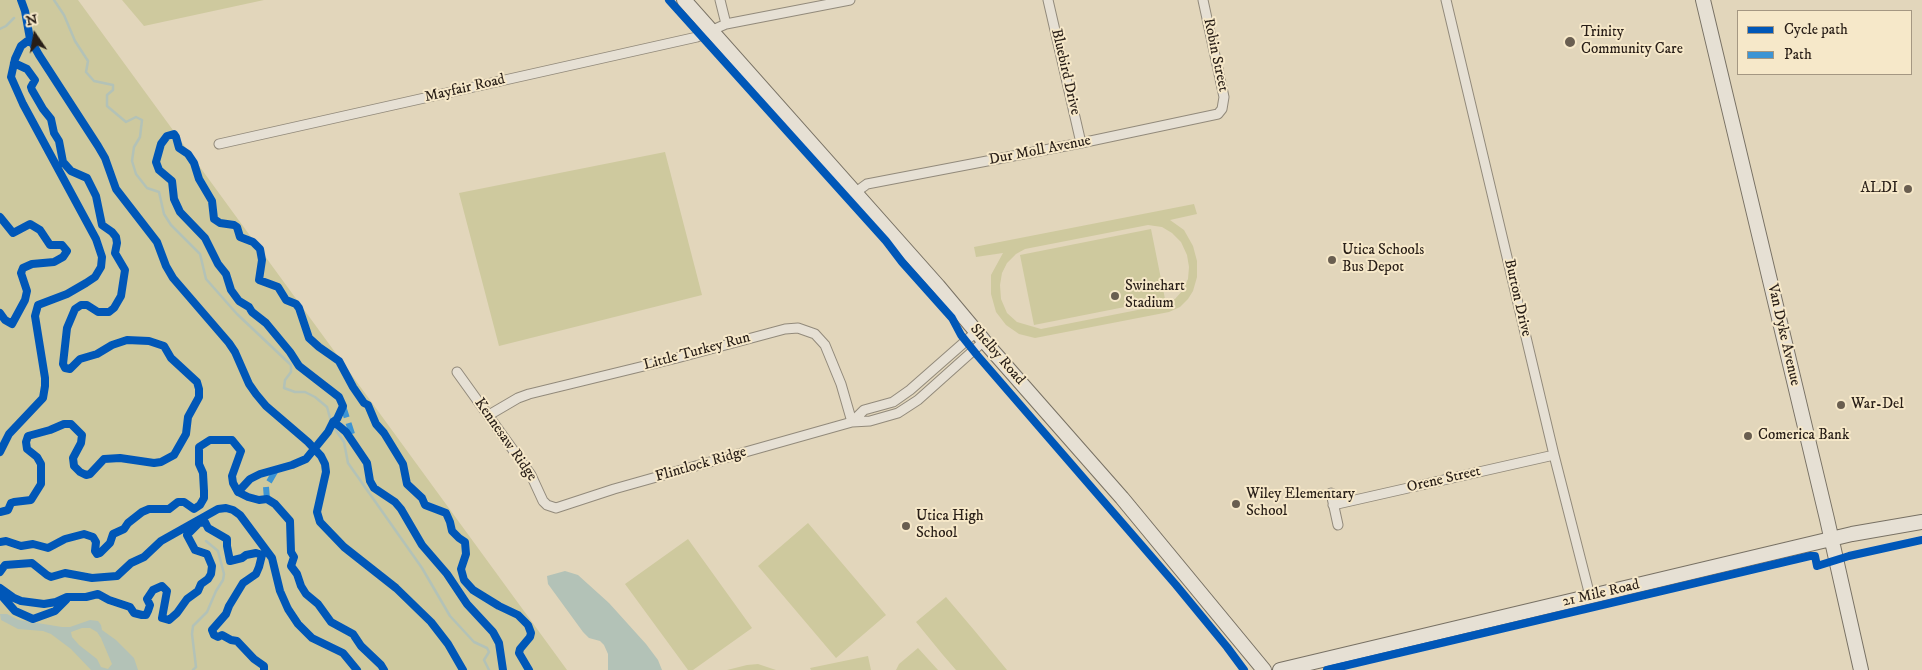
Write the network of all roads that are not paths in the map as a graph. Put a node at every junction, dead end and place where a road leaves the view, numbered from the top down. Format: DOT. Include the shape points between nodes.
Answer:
graph roads {
  1 [pos="684,0"];
  2 [pos="720,0"];
  3 [pos="850,0"];
  4 [pos="1048,0"];
  5 [pos="1203,0"];
  6 [pos="1446,0"];
  7 [pos="1704,0"];
  8 [pos="726,24"];
  9 [pos="711,31"];
  10 [pos="1222,109"];
  11 [pos="1081,143"];
  12 [pos="219,144"];
  13 [pos="856,192"];
  14 [pos="980,337"];
  15 [pos="457,372"];
  16 [pos="914,386"];
  17 [pos="922,396"];
  18 [pos="489,415"];
  19 [pos="852,422"];
  20 [pos="1554,456"];
  21 [pos="1331,493"];
  22 [pos="1333,505"];
  23 [pos="552,507"];
  24 [pos="1922,522"];
  25 [pos="1338,525"];
  26 [pos="1832,539"];
  27 [pos="1590,596"];
  28 [pos="1264,670"];
  29 [pos="1280,670"];
  30 [pos="1861,670"];
  1 -- 9 [label="street, Shelby Road"];
  2 -- 8 [label="street"];
  3 -- 8 [label="street, Mayfair Road"];
  4 -- 11 [label="street, Bluebird Drive"];
  5 -- 10 [label="street, Robin Street" via="1223,90"];
  6 -- 20 [label="street, Burton Drive"];
  7 -- 26 [label="street, Van Dyke Avenue"];
  8 -- 9 [label="street, Mayfair Road"];
  9 -- 12 [label="street, Mayfair Road" via="697,37"];
  9 -- 13 [label="street, Shelby Road"];
  10 -- 11 [label="street, Dur Moll Avenue" via="1214,116"];
  11 -- 13 [label="street, Dur Moll Avenue" via="868,184"];
  13 -- 14 [label="street, Shelby Road"];
  14 -- 16 [label="street, Flintlock Ridge"];
  14 -- 17 [label="street, Flintlock Ridge"];
  14 -- 28 [label="street, Shelby Road" via="1122,498"];
  15 -- 18 [label="street, Kennesaw Ridge"];
  16 -- 17 [label="street"];
  16 -- 19 [label="street, Flintlock Ridge" via="893,402 864,410"];
  17 -- 19 [label="street, Flintlock Ridge" via="898,413"];
  18 -- 19 [label="street, Little Turkey Run" via="529,394 798,328 815,334 825,345"];
  18 -- 23 [label="street, Kennesaw Ridge" via="531,475 543,501"];
  19 -- 23 [label="street, Flintlock Ridge" via="614,489 564,507"];
  20 -- 22 [label="street, Orene Street"];
  20 -- 27 [label="street, Burton Drive"];
  21 -- 22 [label="street"];
  22 -- 25 [label="street"];
  24 -- 26 [label="street, 21 Mile Road"];
  26 -- 27 [label="street, 21 Mile Road"];
  26 -- 30 [label="street, Van Dyke Avenue"];
  27 -- 29 [label="street, 21 Mile Road"];
}
